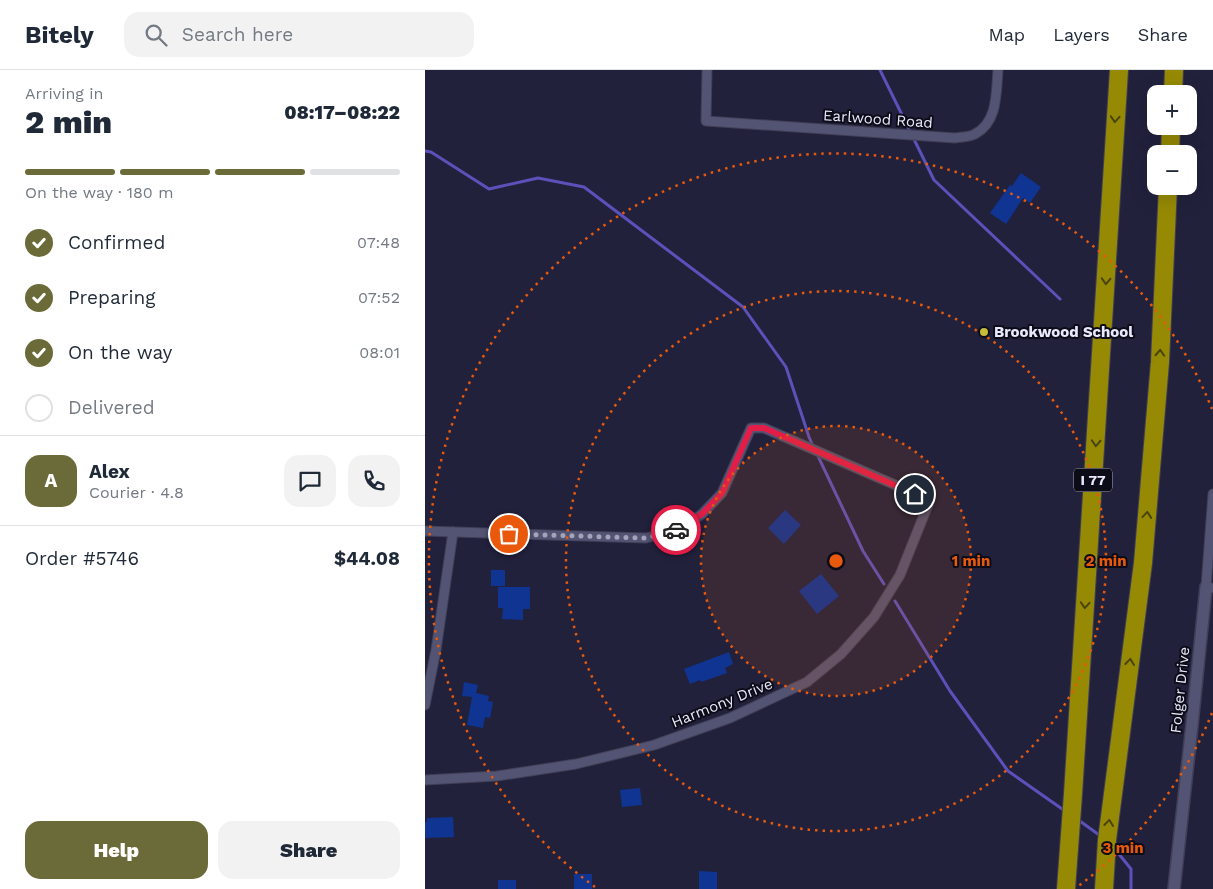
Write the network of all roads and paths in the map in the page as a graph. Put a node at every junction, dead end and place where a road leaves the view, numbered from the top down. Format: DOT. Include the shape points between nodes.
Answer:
graph roads {
  1 [pos="707,70"];
  2 [pos="998,70"];
  3 [pos="1119,70"];
  4 [pos="1174,70"];
  5 [pos="1173,85"];
  6 [pos="1168,195"];
  7 [pos="1213,494"];
  8 [pos="425,531"];
  9 [pos="453,532"];
  10 [pos="1209,588"];
  11 [pos="425,705"];
  12 [pos="425,780"];
  13 [pos="1066,889"];
  14 [pos="1104,889"];
  15 [pos="1173,889"];
  1 -- 2 [label="street, Earlwood Road" via="706,121 955,138 974,135 989,122 995,104"];
  3 -- 13 [label="highway, I 77, one-way"];
  4 -- 5 [label="highway"];
  14 -- 6 [label="highway, one-way" via="1107,840 1143,563 1160,362"];
  7 -- 10 [label="street, Folger Drive"];
  8 -- 9 [label="street"];
  9 -- 11 [label="street"];
  9 -- 12 [label="street, Harmony Drive" via="646,538 678,530 702,514 722,493 751,428 764,428 930,500 900,575 874,617 841,654 807,682 730,718 655,745 559,767 497,776"];
  10 -- 15 [label="street, Folger Drive"];
}
